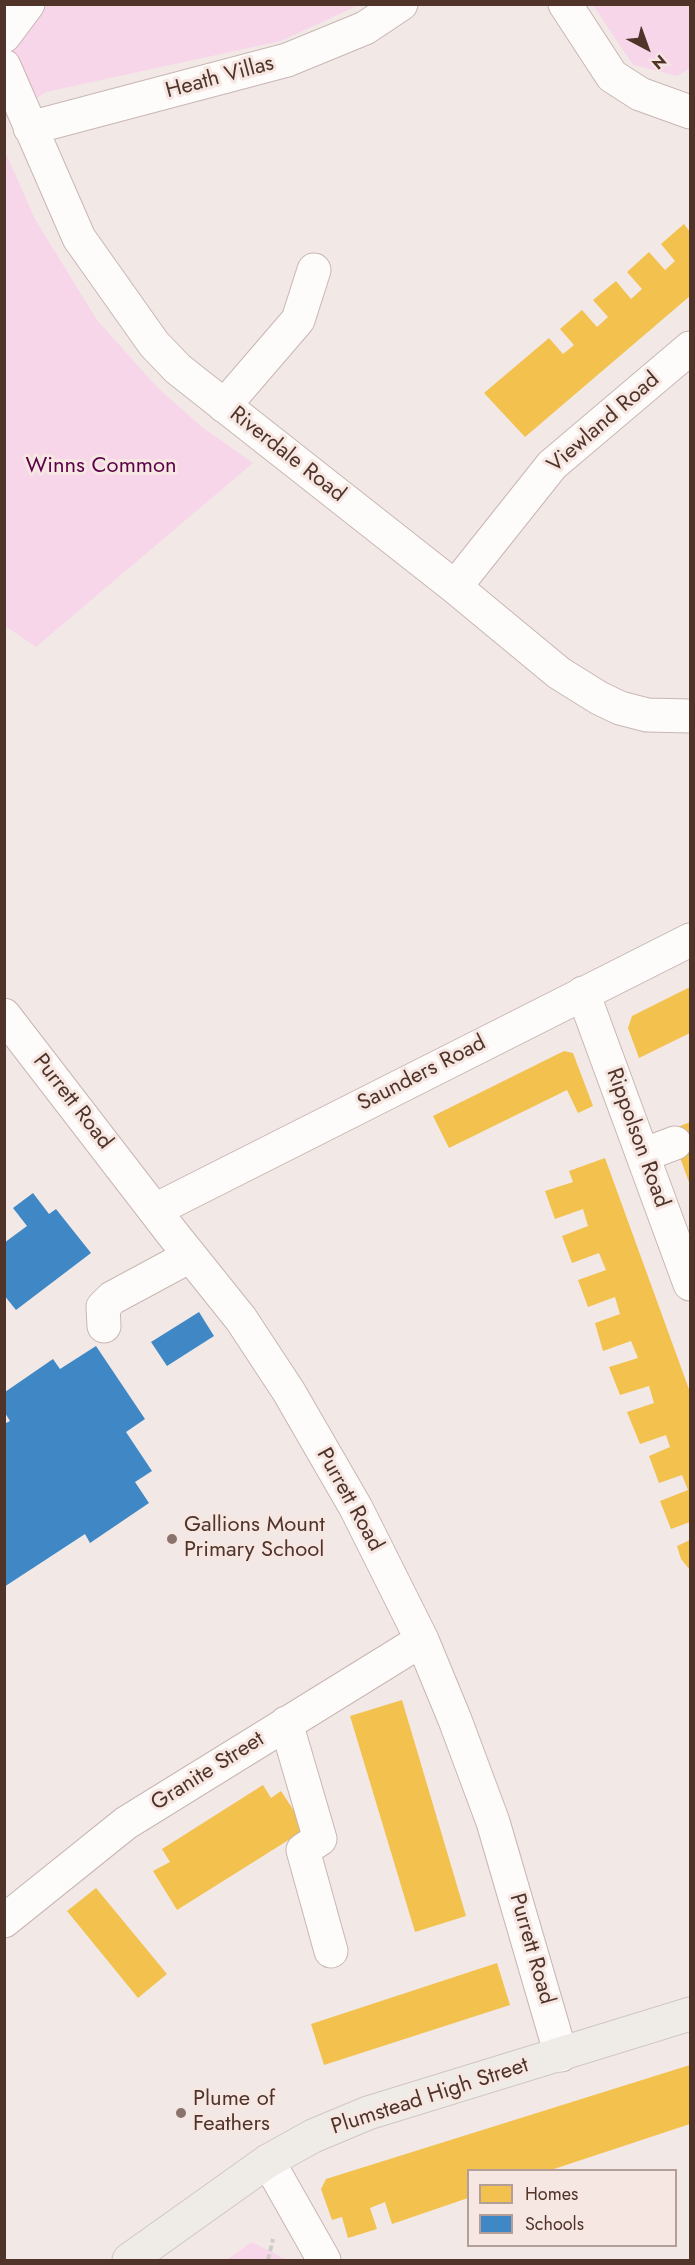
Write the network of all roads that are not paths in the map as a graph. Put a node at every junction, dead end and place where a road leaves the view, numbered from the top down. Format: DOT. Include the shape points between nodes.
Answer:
graph roads {
  1 [pos="28,4"];
  2 [pos="401,4"];
  3 [pos="565,4"];
  4 [pos="4,36"];
  5 [pos="4,66"];
  6 [pos="690,112"];
  7 [pos="30,128"];
  8 [pos="314,270"];
  9 [pos="690,348"];
  10 [pos="224,406"];
  11 [pos="455,587"];
  12 [pos="690,716"];
  13 [pos="690,940"];
  14 [pos="583,993"];
  15 [pos="4,1015"];
  16 [pos="675,1143"];
  17 [pos="643,1155"];
  18 [pos="155,1210"];
  19 [pos="190,1256"];
  20 [pos="690,1284"];
  21 [pos="104,1326"];
  22 [pos="423,1640"];
  23 [pos="286,1723"];
  24 [pos="4,1920"];
  25 [pos="331,1951"];
  26 [pos="690,2014"];
  27 [pos="561,2055"];
  28 [pos="268,2161"];
  29 [pos="129,2260"];
  30 [pos="324,2260"];
  1 -- 4 [label="street"];
  2 -- 7 [label="street, Heath Villas" via="365,28 287,60"];
  3 -- 6 [label="street" via="612,76 640,94"];
  5 -- 7 [label="street, Riverdale Road"];
  7 -- 10 [label="street, Riverdale Road" via="79,238 154,344"];
  8 -- 10 [label="street" via="298,320"];
  9 -- 11 [label="street, Viewland Road" via="552,465"];
  10 -- 11 [label="street, Riverdale Road"];
  11 -- 12 [label="street, Riverdale Road" via="559,673 599,698 647,715"];
  13 -- 14 [label="street, Saunders Road"];
  14 -- 17 [label="street, Rippolson Road"];
  14 -- 18 [label="street, Saunders Road"];
  15 -- 18 [label="street, Purrett Road"];
  16 -- 17 [label="street"];
  17 -- 20 [label="street, Rippolson Road"];
  18 -- 19 [label="street, Purrett Road"];
  19 -- 21 [label="street" via="112,1298 103,1307"];
  19 -- 22 [label="street, Purrett Road" via="241,1319 289,1392 356,1508"];
  22 -- 23 [label="street, Granite Street"];
  22 -- 27 [label="street, Purrett Road" via="493,1822"];
  23 -- 24 [label="street, Granite Street" via="126,1823"];
  23 -- 25 [label="street" via="320,1839 303,1850"];
  26 -- 27 [label="main road, Plumstead High Street"];
  27 -- 28 [label="main road, Plumstead High Street" via="368,2113 313,2136"];
  28 -- 29 [label="main road, Plumstead High Street"];
  28 -- 30 [label="street"];
}
